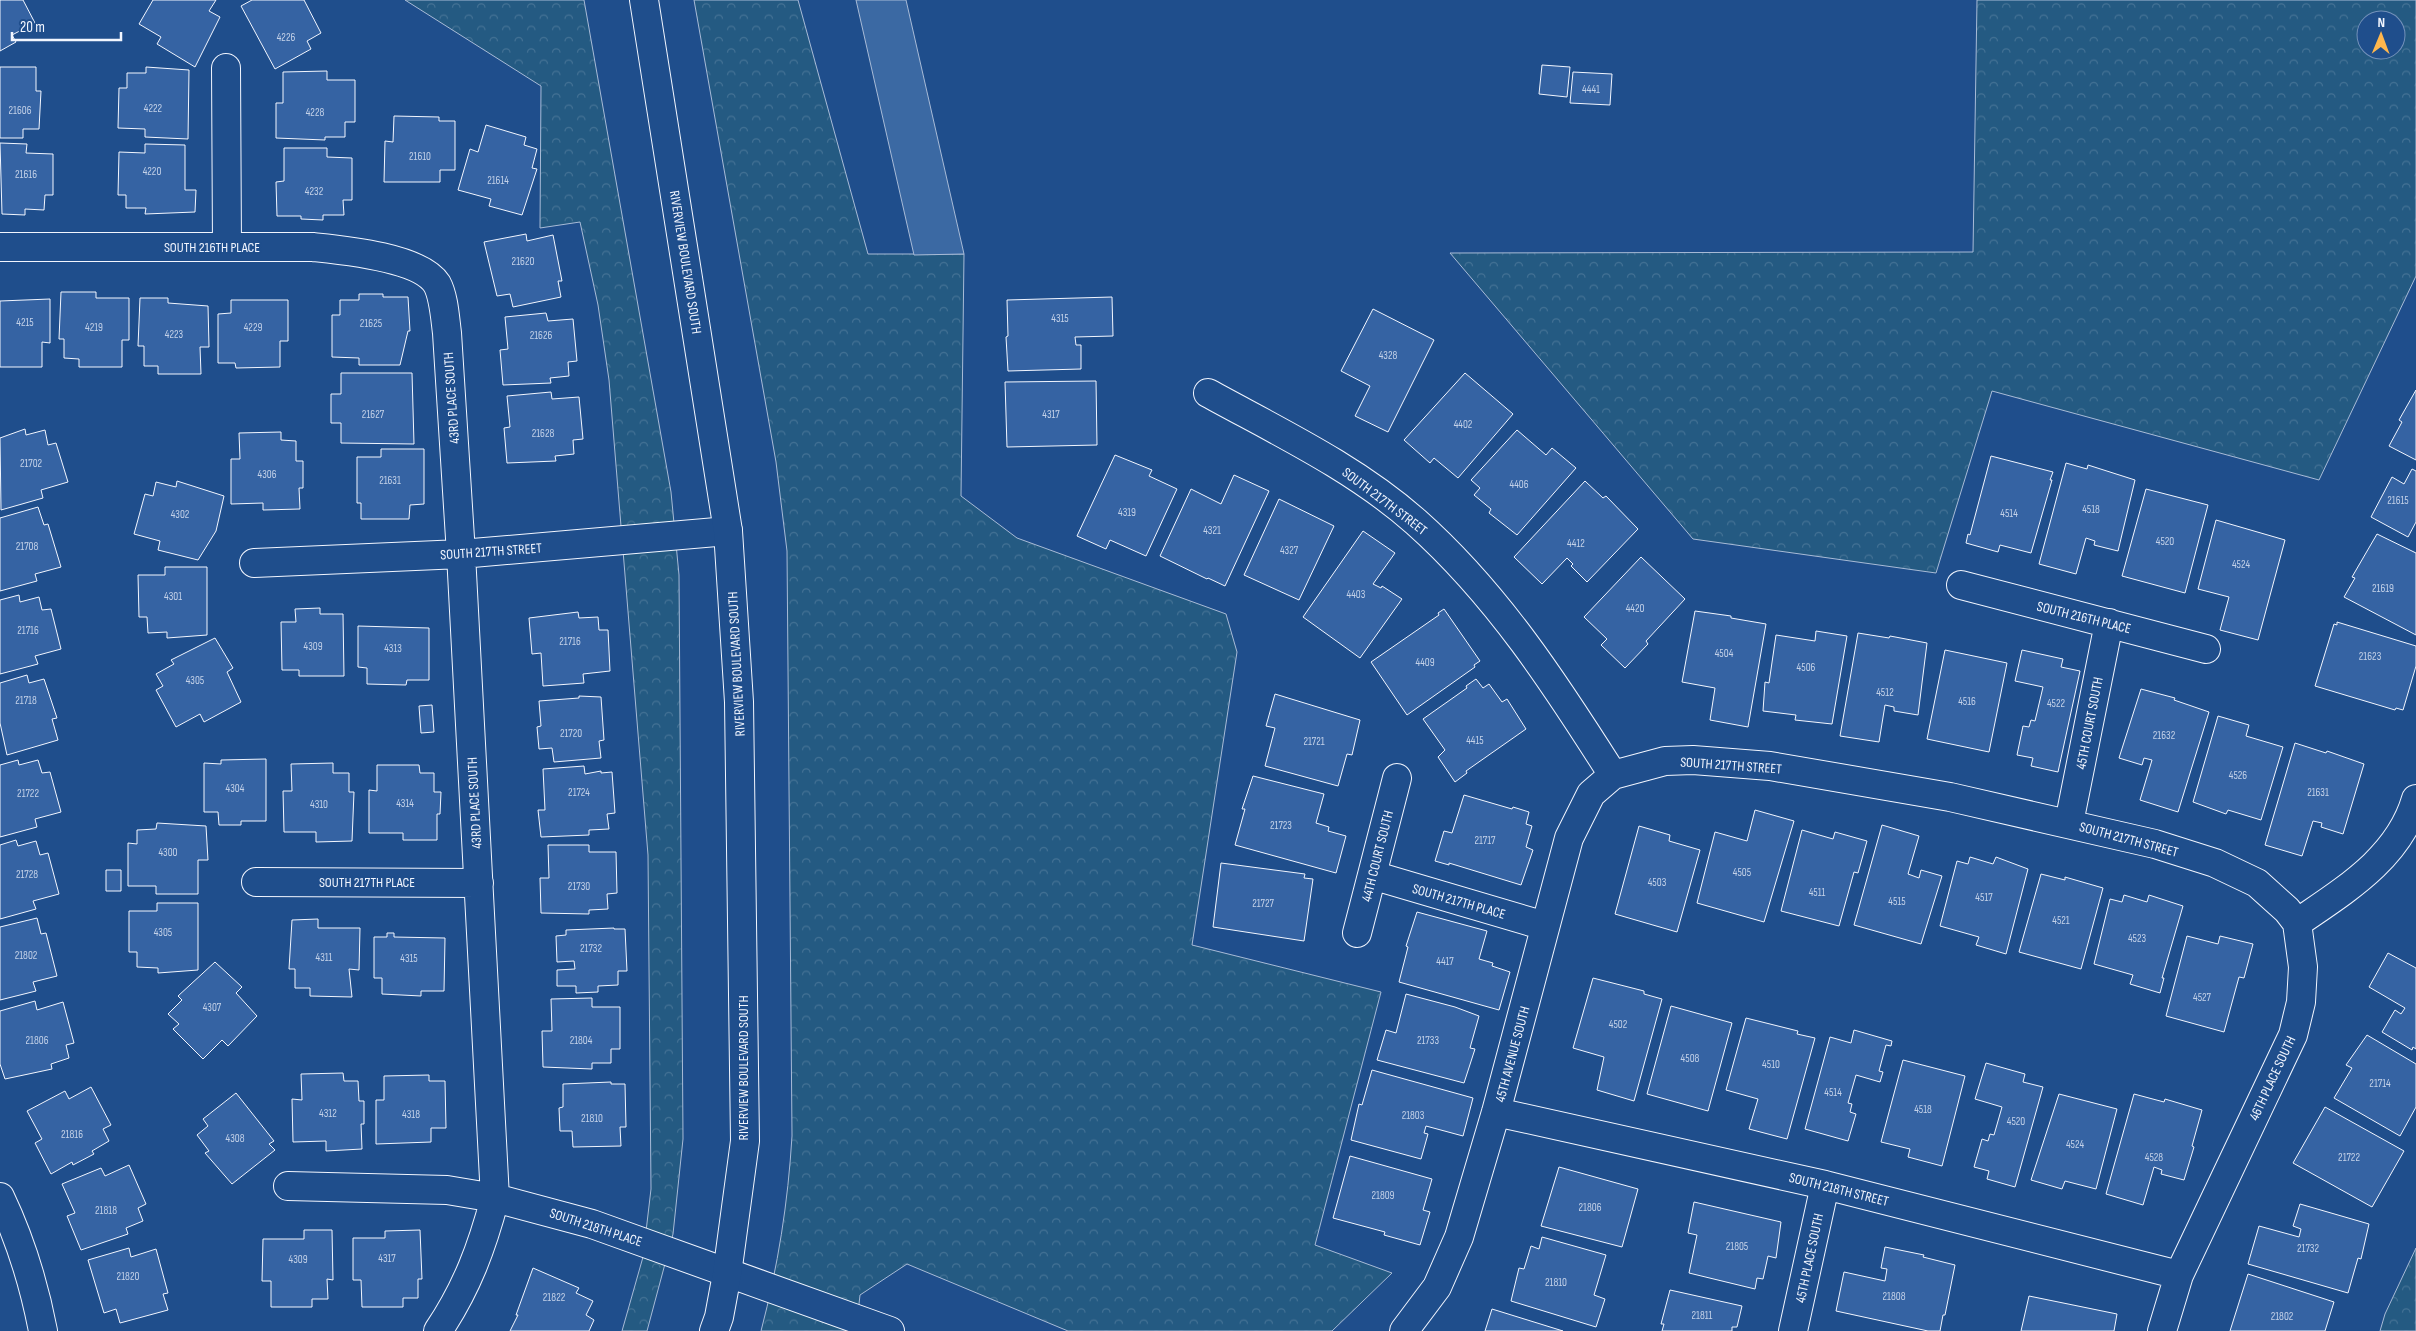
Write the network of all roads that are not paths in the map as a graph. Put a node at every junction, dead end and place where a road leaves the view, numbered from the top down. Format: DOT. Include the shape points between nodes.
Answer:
graph roads {
  1 [pos="644,0"];
  2 [pos="226,68"];
  3 [pos="0,247"];
  4 [pos="227,247"];
  5 [pos="421,270"];
  6 [pos="1208,394"];
  7 [pos="728,531"];
  8 [pos="461,554"];
  9 [pos="254,563"];
  10 [pos="1962,585"];
  11 [pos="2109,623"];
  12 [pos="2206,649"];
  13 [pos="1613,775"];
  14 [pos="1397,778"];
  15 [pos="2416,799"];
  16 [pos="2069,823"];
  17 [pos="1372,875"];
  18 [pos="256,882"];
  19 [pos="478,882"];
  20 [pos="2298,923"];
  21 [pos="1545,926"];
  22 [pos="1358,933"];
  23 [pos="1496,1112"];
  24 [pos="1825,1185"];
  25 [pos="288,1186"];
  26 [pos="0,1197"];
  27 [pos="495,1198"];
  28 [pos="727,1274"];
  29 [pos="2179,1275"];
  30 [pos="43,1331"];
  31 [pos="438,1331"];
  32 [pos="714,1331"];
  33 [pos="890,1331"];
  34 [pos="1404,1331"];
  35 [pos="1793,1331"];
  36 [pos="2162,1331"];
  1 -- 7 [label="street, RIVERVIEW BOULEVARD SOUTH"];
  2 -- 4 [label="street"];
  3 -- 4 [label="street, SOUTH 216TH PLACE"];
  4 -- 5 [label="street, SOUTH 216TH PLACE" via="313,247 356,252"];
  5 -- 8 [label="street, 43RD PLACE SOUTH" via="436,283 447,333"];
  6 -- 13 [label="street, SOUTH 217TH STREET" via="1304,445 1356,477 1416,522 1471,577 1524,642"];
  7 -- 8 [label="street, SOUTH 217TH STREET"];
  7 -- 28 [label="street, RIVERVIEW BOULEVARD SOUTH" via="739,702 745,1141"];
  8 -- 9 [label="street, SOUTH 217TH STREET"];
  8 -- 19 [label="street, 43RD PLACE SOUTH"];
  10 -- 11 [label="street, SOUTH 216TH PLACE"];
  11 -- 12 [label="street, SOUTH 216TH PLACE"];
  11 -- 16 [label="street, 45TH COURT SOUTH"];
  13 -- 16 [label="street, SOUTH 217TH STREET" via="1665,761 1770,766 1950,797"];
  13 -- 21 [label="street, 45TH AVENUE SOUTH" via="1592,794 1569,838"];
  14 -- 17 [label="street, 44TH COURT SOUTH"];
  15 -- 20 [label="street" via="2402,831 2386,853 2362,878"];
  16 -- 20 [label="street, SOUTH 217TH STREET" via="2156,844 2215,863 2256,883"];
  17 -- 21 [label="street, SOUTH 217TH PLACE"];
  17 -- 22 [label="street, 44TH COURT SOUTH"];
  18 -- 19 [label="street, SOUTH 217TH PLACE"];
  19 -- 27 [label="street, 43RD PLACE SOUTH"];
  20 -- 29 [label="street, 46TH PLACE SOUTH" via="2303,967 2301,1002 2293,1034"];
  21 -- 23 [label="street, 45TH AVENUE SOUTH"];
  23 -- 24 [label="street, SOUTH 218TH STREET"];
  23 -- 34 [label="street, 45TH AVENUE SOUTH" via="1459,1237 1438,1287"];
  24 -- 29 [label="street, SOUTH 218TH STREET"];
  24 -- 35 [label="street, 45TH PLACE SOUTH"];
  25 -- 27 [label="street, SOUTH 218TH PLACE" via="448,1190"];
  26 -- 30 [label="street" via="16,1230 33,1282"];
  27 -- 28 [label="street, SOUTH 218TH PLACE" via="592,1224"];
  27 -- 31 [label="street, 43RD PLACE SOUTH" via="481,1250 451,1312"];
  28 -- 32 [label="street, RIVERVIEW BOULEVARD SOUTH"];
  28 -- 33 [label="street, SOUTH 218TH PLACE"];
  29 -- 36 [label="street, 46TH PLACE SOUTH"];
}
